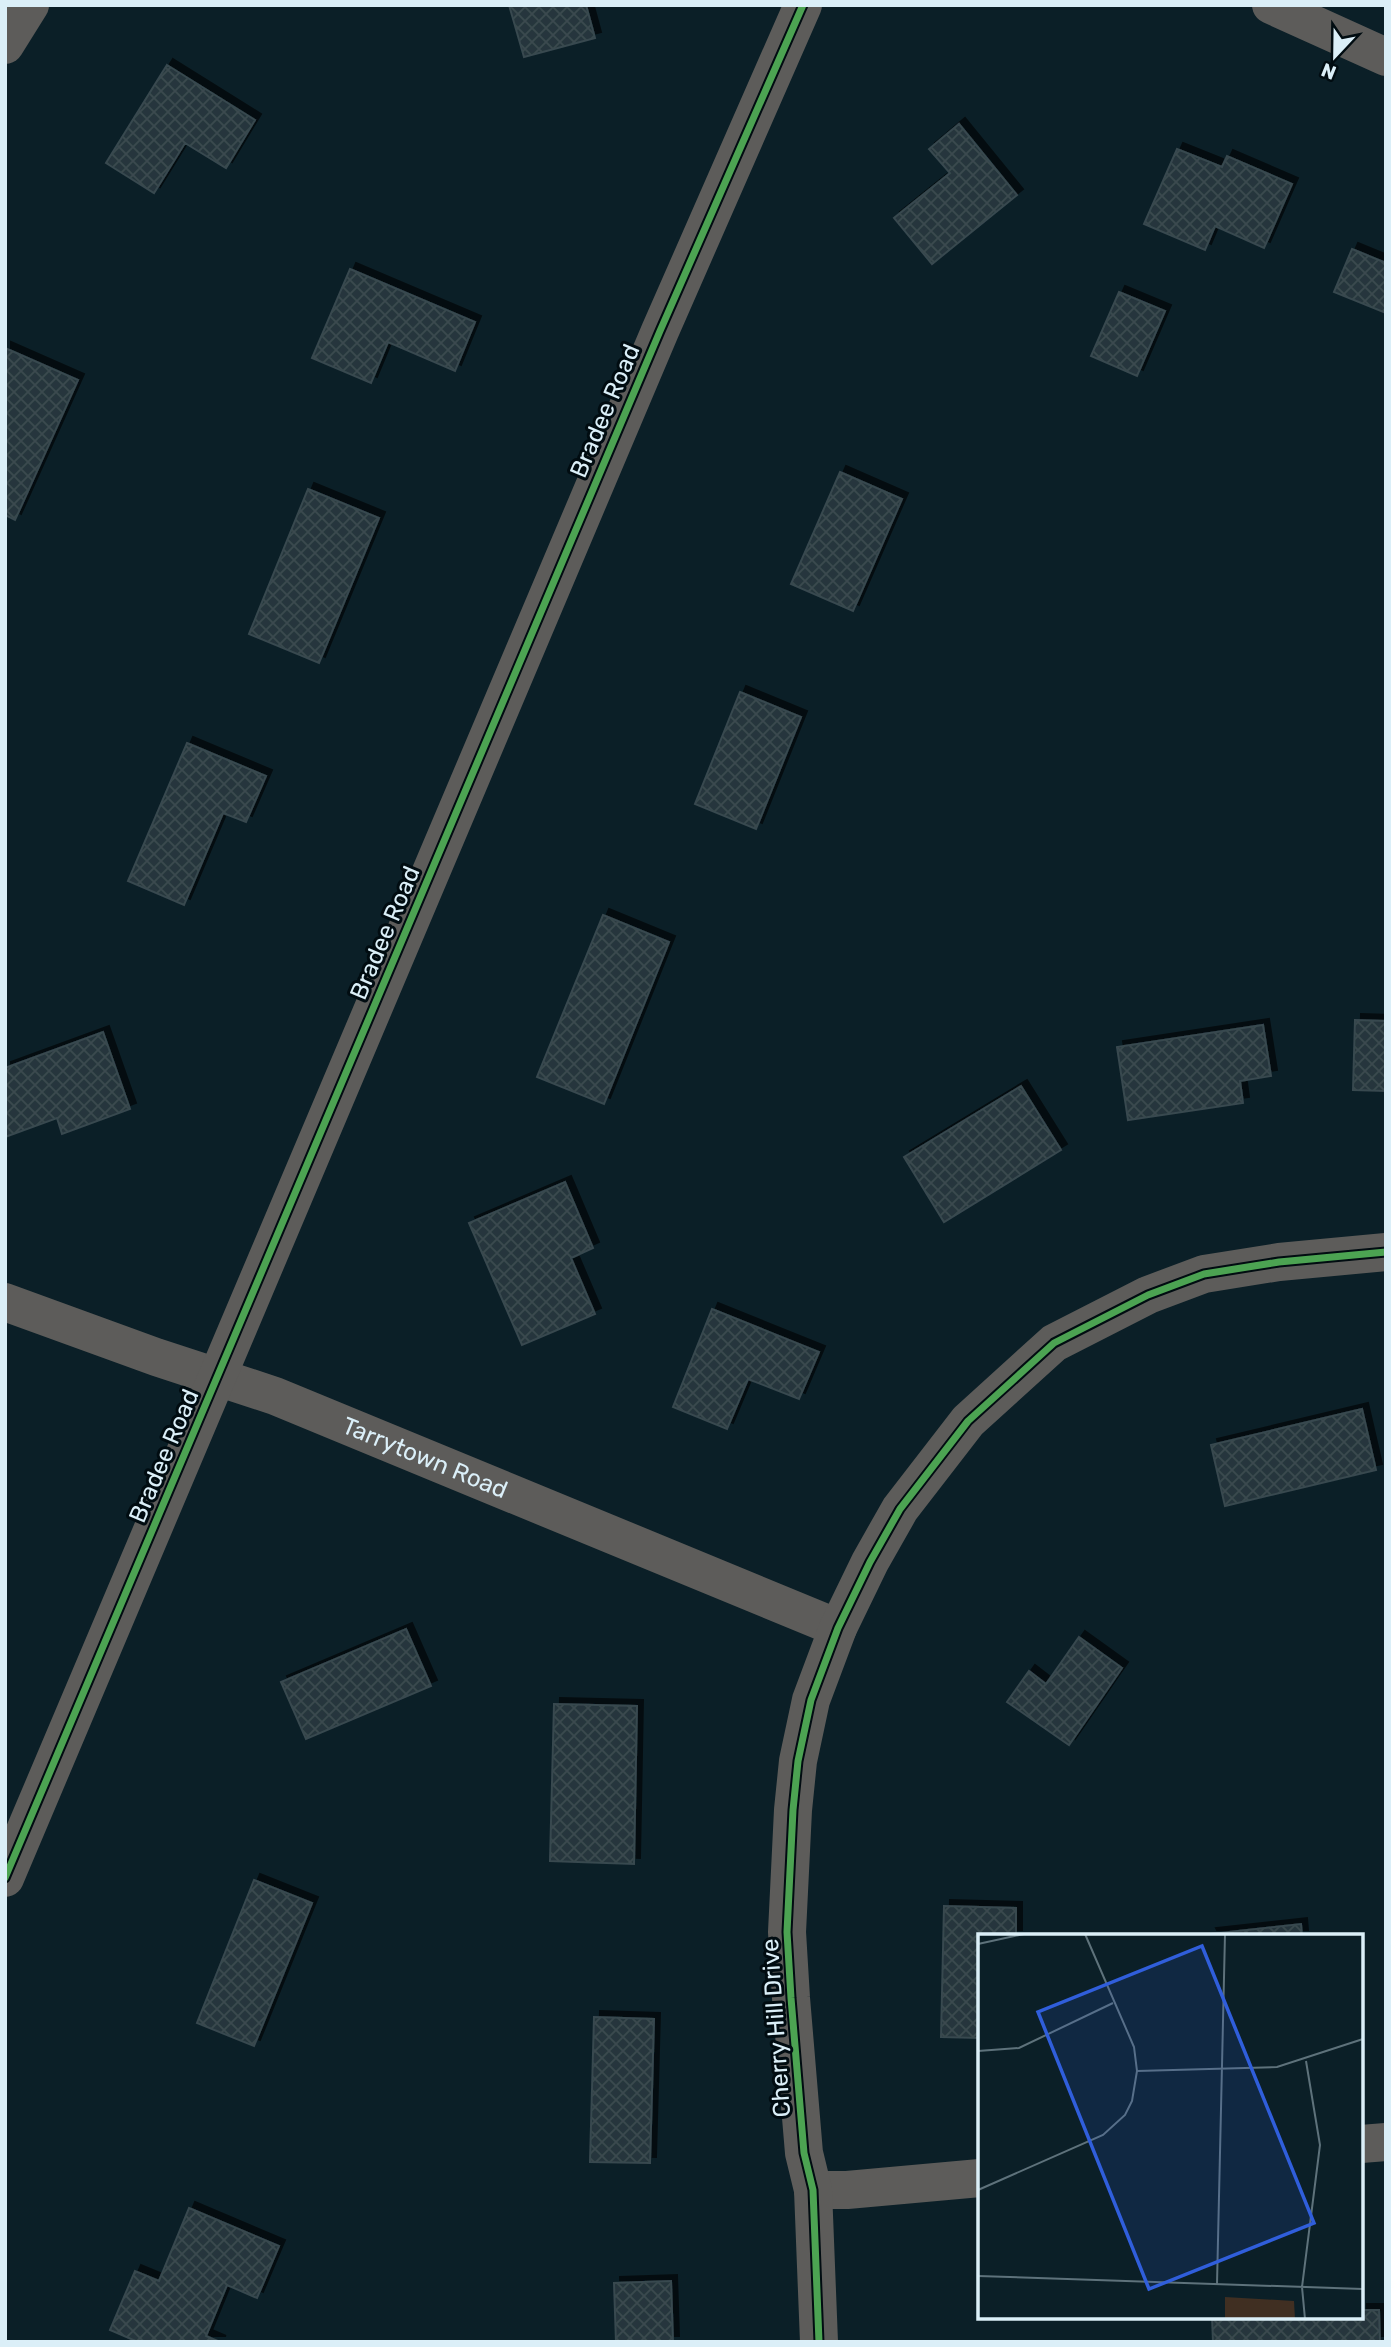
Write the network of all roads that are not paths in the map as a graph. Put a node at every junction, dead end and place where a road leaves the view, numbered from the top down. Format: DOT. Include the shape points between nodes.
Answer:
graph roads {
  1 [pos="30,5"];
  2 [pos="803,5"];
  3 [pos="1271,5"];
  4 [pos="5,45"];
  5 [pos="1386,57"];
  6 [pos="1386,1252"];
  7 [pos="5,1302"];
  8 [pos="218,1378"];
  9 [pos="838,1628"];
  10 [pos="5,1878"];
  11 [pos="1386,2142"];
  12 [pos="1363,2144"];
  13 [pos="978,2178"];
  14 [pos="813,2190"];
  15 [pos="819,2342"];
  1 -- 4 [label="street"];
  2 -- 8 [label="street, Bradee Road" via="660,331"];
  3 -- 5 [label="street"];
  6 -- 9 [label="street, Cherry Hill Drive" via="1204,1274 1148,1295 1054,1343 968,1421 900,1509"];
  7 -- 8 [label="street, Tarrytown Road"];
  8 -- 9 [label="street, Tarrytown Road" via="275,1396"];
  8 -- 10 [label="street, Bradee Road"];
  9 -- 14 [label="street, Cherry Hill Drive" via="811,1700 799,1761 787,1932 804,2153"];
  11 -- 12 [label="street"];
  13 -- 14 [label="street"];
  14 -- 15 [label="street, Cherry Hill Drive"];
}
